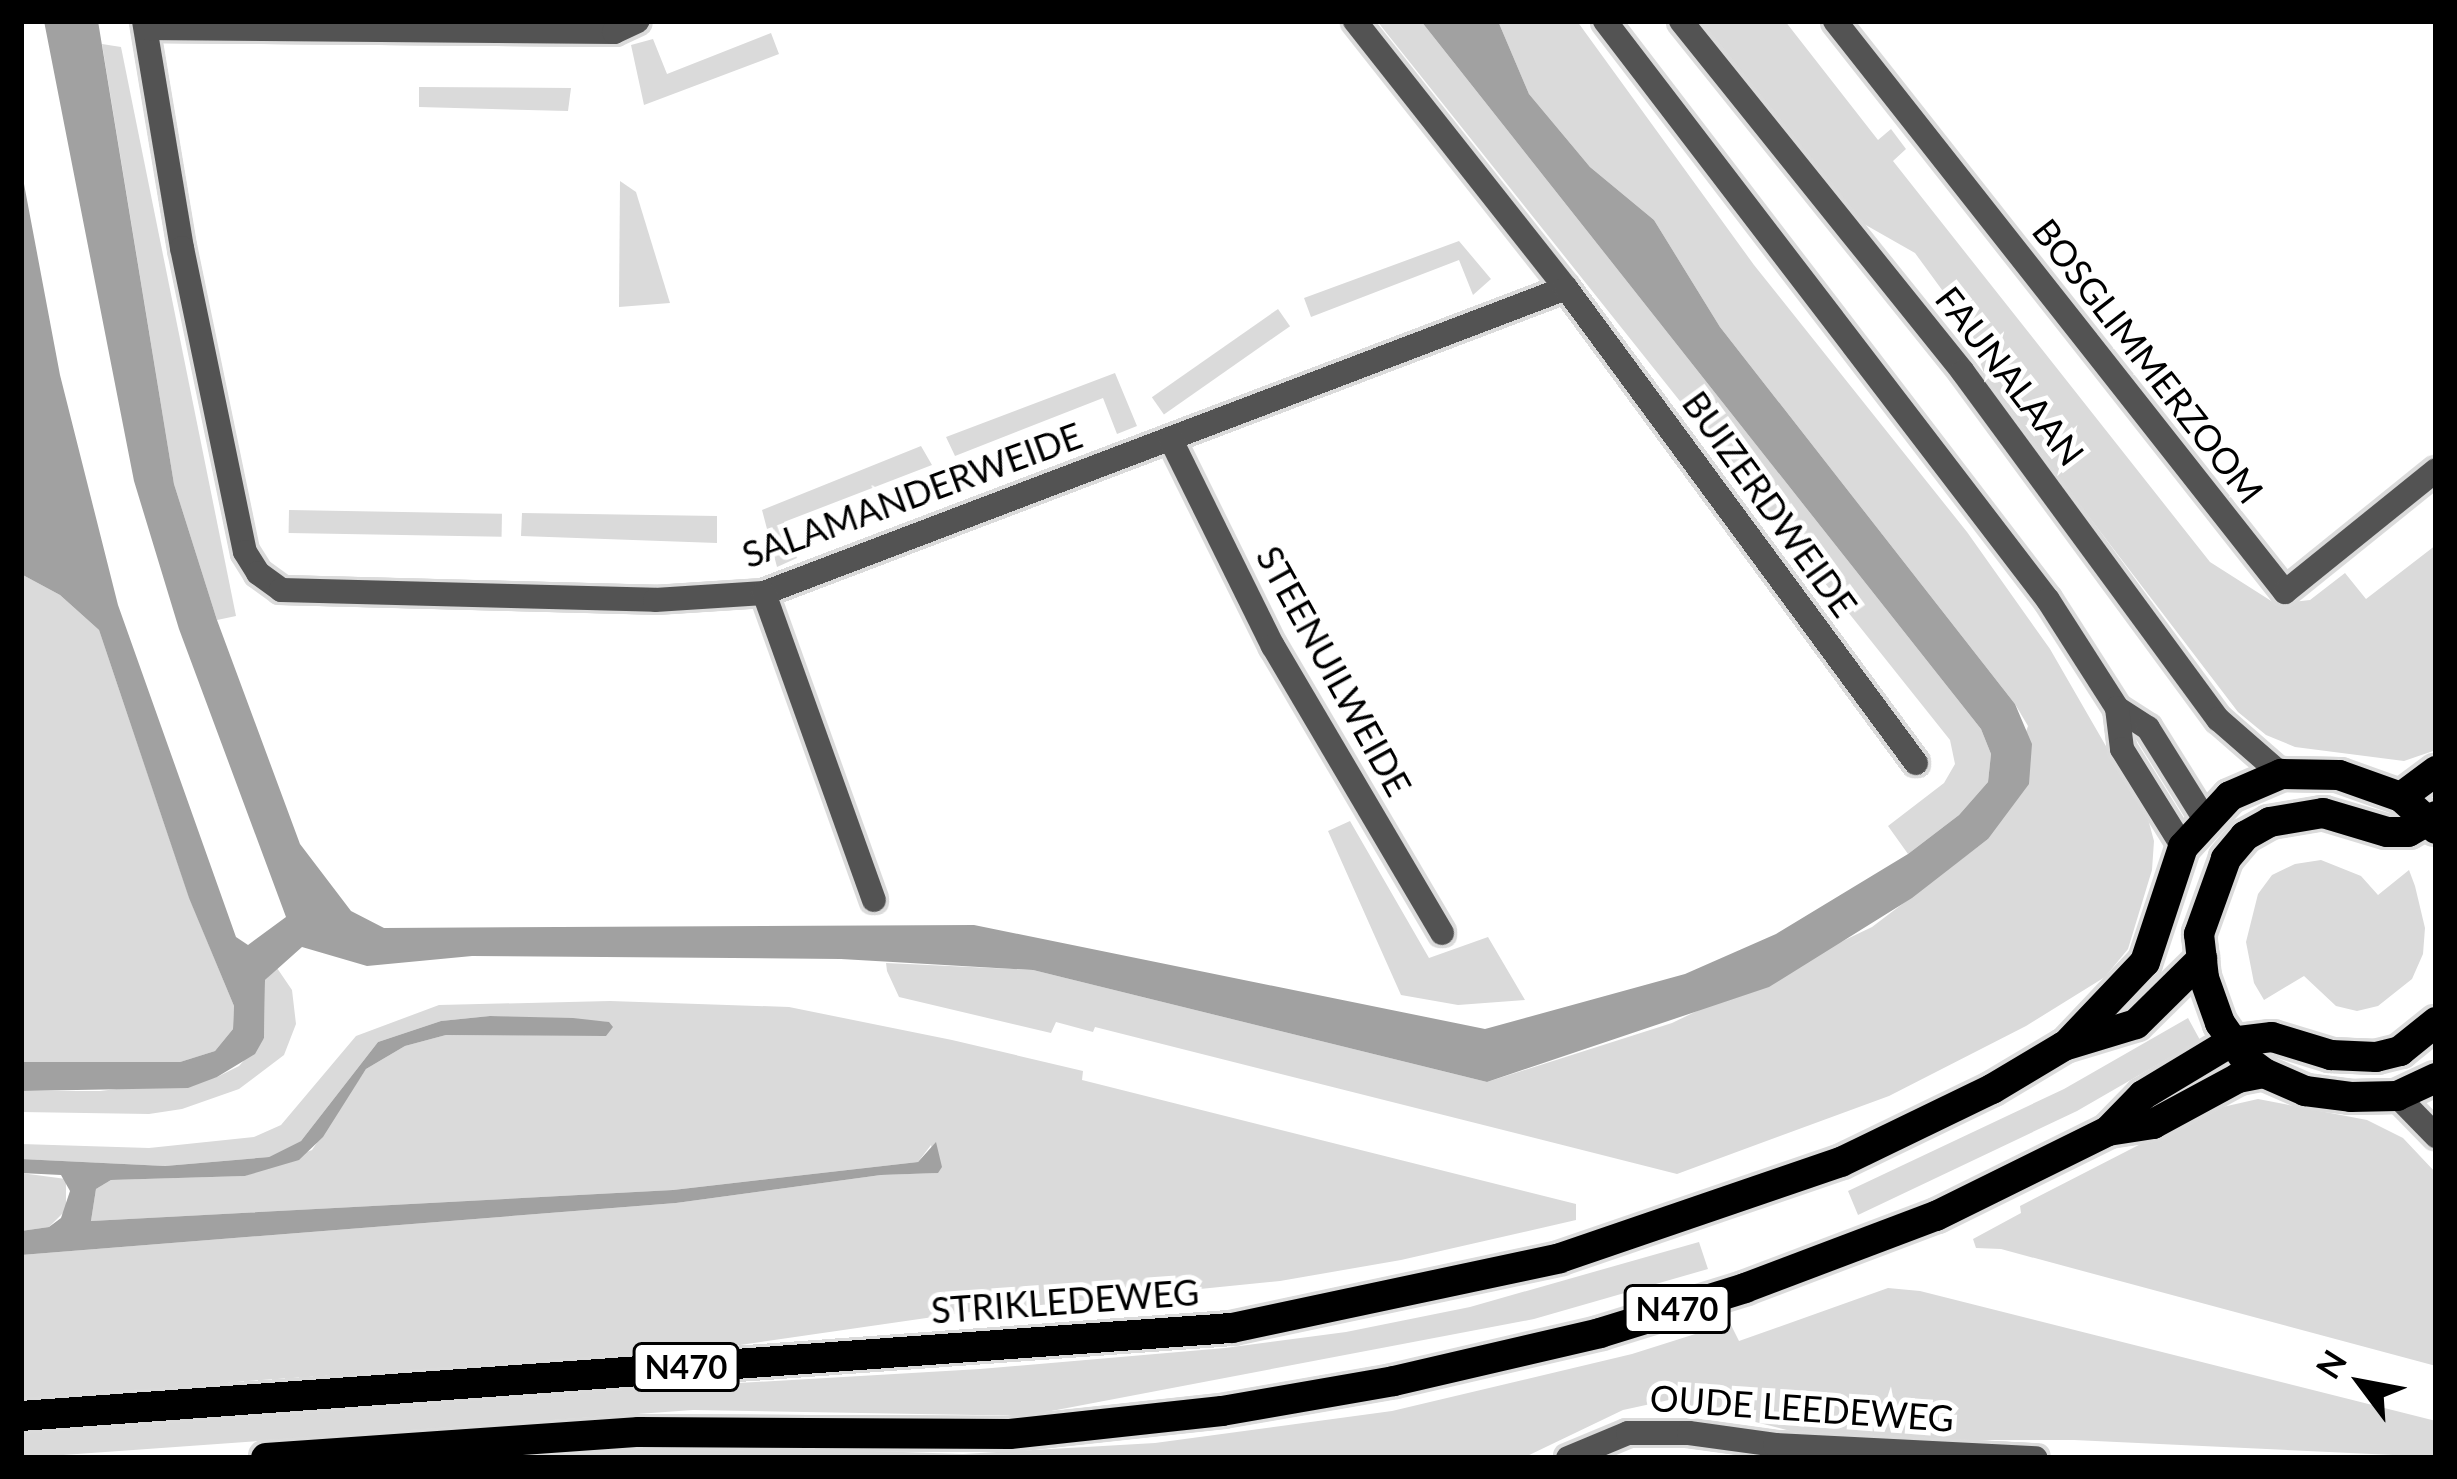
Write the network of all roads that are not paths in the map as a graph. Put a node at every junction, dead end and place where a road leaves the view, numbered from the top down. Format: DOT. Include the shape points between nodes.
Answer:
graph roads {
  1 [pos="638,21"];
  2 [pos="1355,21"];
  3 [pos="1605,21"];
  4 [pos="1681,21"];
  5 [pos="1835,21"];
  6 [pos="145,25"];
  7 [pos="1566,288"];
  8 [pos="1171,440"];
  9 [pos="2436,470"];
  10 [pos="764,593"];
  11 [pos="2117,708"];
  12 [pos="1916,763"];
  13 [pos="2436,771"];
  14 [pos="2281,773"];
  15 [pos="2401,797"];
  16 [pos="2204,818"];
  17 [pos="2434,822"];
  18 [pos="2183,847"];
  19 [pos="2226,859"];
  20 [pos="874,900"];
  21 [pos="1442,933"];
  22 [pos="2202,959"];
  23 [pos="2436,1022"];
  24 [pos="2231,1042"];
  25 [pos="2064,1046"];
  26 [pos="2264,1073"];
  27 [pos="2436,1078"];
  28 [pos="2397,1096"];
  29 [pos="2108,1130"];
  30 [pos="2436,1136"];
  31 [pos="21,1416"];
  32 [pos="266,1458"];
  33 [pos="1568,1458"];
  34 [pos="2036,1458"];
  1 -- 6 [label="street" via="600,32"];
  2 -- 7 [label="street"];
  3 -- 11 [label="street" via="2048,600"];
  4 -- 14 [label="street, FAUNALAAN" via="1964,372 2218,719"];
  5 -- 9 [label="street, BOSGLIMMERZOOM" via="2285,592"];
  6 -- 10 [label="street, SALAMANDERWEIDE" via="232,494 258,574 281,590 308,594 655,601"];
  7 -- 8 [label="street, SALAMANDERWEIDE"];
  7 -- 12 [label="street, BUIZERDWEIDE"];
  8 -- 10 [label="street, SALAMANDERWEIDE"];
  8 -- 21 [label="street, STEENUILWEIDE" via="1273,646"];
  10 -- 20 [label="street"];
  11 -- 16 [label="street" via="2148,728"];
  11 -- 18 [label="street" via="2122,749"];
  13 -- 15 [label="main road"];
  14 -- 15 [label="main road, N470" via="2339,775"];
  14 -- 16 [label="main road, N470"];
  15 -- 17 [label="main road, N470"];
  16 -- 18 [label="main road, N470"];
  16 -- 19 [label="main road"];
  17 -- 19 [label="main road, N470" via="2387,832 2323,813 2296,814 2245,836"];
  18 -- 25 [label="main road, STRIKLEDEWEG / N470" via="2145,962"];
  19 -- 22 [label="main road" via="2204,912"];
  22 -- 24 [label="main road"];
  22 -- 25 [label="main road, STRIKLEDEWEG / N470" via="2136,1024"];
  23 -- 24 [label="main road" via="2400,1051 2376,1057 2331,1055 2272,1037"];
  24 -- 26 [label="main road"];
  24 -- 29 [label="main road, N470" via="2143,1095"];
  25 -- 31 [label="main road, STRIKLEDEWEG / N470" via="1840,1162 1560,1258 1232,1328"];
  26 -- 28 [label="main road" via="2330,1096"];
  26 -- 29 [label="main road, N470" via="2238,1078 2153,1124"];
  27 -- 28 [label="main road"];
  28 -- 30 [label="street"];
  29 -- 32 [label="main road, N470" via="1936,1216 1745,1288 1600,1333 1394,1381 1222,1411 1010,1434 639,1432"];
  33 -- 34 [label="street, OUDE LEEDEWEG" via="1628,1433 1689,1433"];
}
